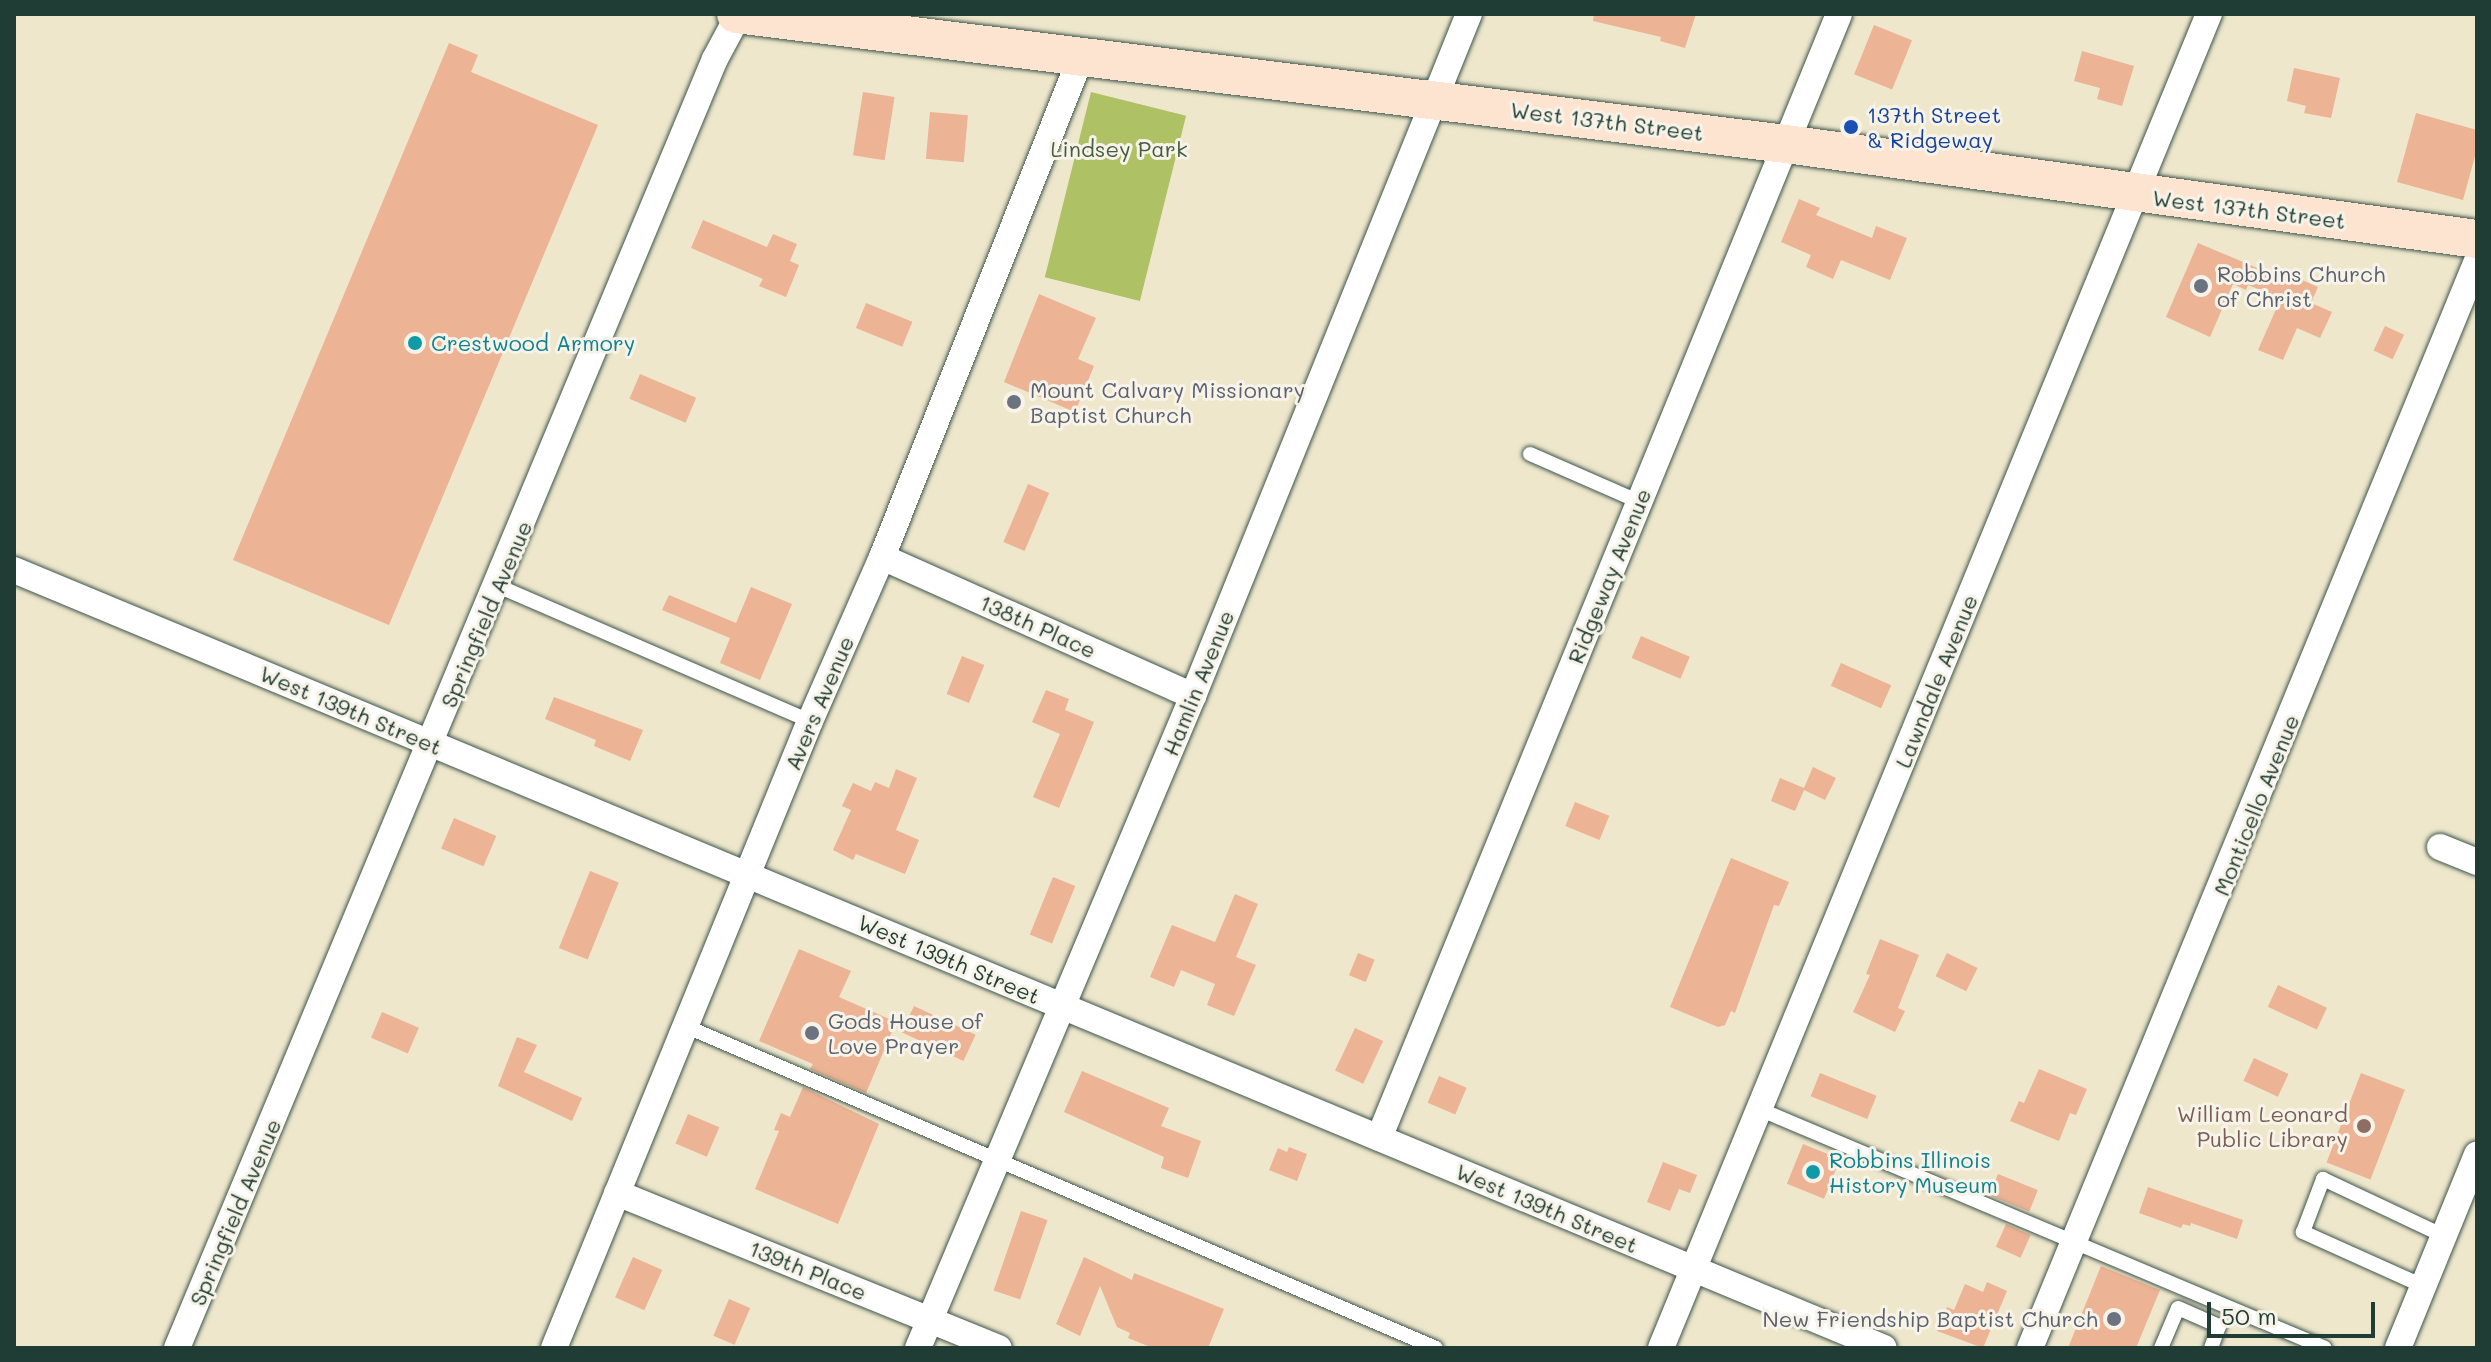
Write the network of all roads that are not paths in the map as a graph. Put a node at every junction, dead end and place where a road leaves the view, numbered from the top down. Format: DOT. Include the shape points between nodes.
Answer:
graph roads {
  1 [pos="738,14"];
  2 [pos="1469,14"];
  3 [pos="1839,14"];
  4 [pos="2209,14"];
  5 [pos="1081,57"];
  6 [pos="1435,99"];
  7 [pos="1786,144"];
  8 [pos="2135,194"];
  9 [pos="2477,239"];
  10 [pos="2477,261"];
  11 [pos="1530,454"];
  12 [pos="1640,502"];
  13 [pos="882,557"];
  14 [pos="14,570"];
  15 [pos="498,586"];
  16 [pos="1193,696"];
  17 [pos="810,721"];
  18 [pos="432,744"];
  19 [pos="2440,847"];
  20 [pos="2477,862"];
  21 [pos="747,875"];
  22 [pos="1064,1007"];
  23 [pos="685,1026"];
  24 [pos="1759,1109"];
  25 [pos="1379,1138"];
  26 [pos="2477,1154"];
  27 [pos="998,1161"];
  28 [pos="617,1193"];
  29 [pos="2444,1236"];
  30 [pos="2074,1242"];
  31 [pos="1694,1269"];
  32 [pos="2423,1286"];
  33 [pos="931,1319"];
  34 [pos="1835,1339"];
  35 [pos="177,1348"];
  36 [pos="554,1348"];
  37 [pos="918,1348"];
  38 [pos="999,1348"];
  39 [pos="1436,1348"];
  40 [pos="1661,1348"];
  41 [pos="1884,1348"];
  42 [pos="2030,1348"];
  43 [pos="2161,1348"];
  44 [pos="2211,1348"];
  45 [pos="2325,1348"];
  46 [pos="2398,1348"];
  1 -- 5 [label="main road, West 137th Street"];
  1 -- 15 [label="street, Springfield Avenue"];
  2 -- 6 [label="street, Hamlin Avenue"];
  3 -- 7 [label="street, Ridgeway Avenue"];
  4 -- 8 [label="street, Lawndale Avenue"];
  5 -- 6 [label="main road, West 137th Street"];
  5 -- 13 [label="street, Avers Avenue"];
  6 -- 7 [label="main road, West 137th Street"];
  6 -- 16 [label="street, Hamlin Avenue"];
  7 -- 8 [label="main road, West 137th Street"];
  7 -- 12 [label="street, Ridgeway Avenue"];
  8 -- 9 [label="main road, West 137th Street"];
  8 -- 24 [label="street, Lawndale Avenue"];
  10 -- 30 [label="street, Monticello Avenue"];
  11 -- 12 [label="lane"];
  12 -- 25 [label="street, Ridgeway Avenue"];
  13 -- 16 [label="street, 138th Place"];
  13 -- 17 [label="street, Avers Avenue"];
  14 -- 18 [label="street, West 139th Street"];
  15 -- 17 [label="lane"];
  15 -- 18 [label="street, Springfield Avenue"];
  16 -- 22 [label="street, Hamlin Avenue"];
  17 -- 21 [label="street, Avers Avenue"];
  18 -- 21 [label="street, West 139th Street"];
  18 -- 35 [label="street, Springfield Avenue"];
  19 -- 20 [label="street"];
  21 -- 22 [label="street, West 139th Street"];
  21 -- 23 [label="street, Avers Avenue"];
  22 -- 25 [label="street, West 139th Street"];
  22 -- 27 [label="street, Hamlin Avenue"];
  23 -- 27 [label="lane"];
  23 -- 28 [label="street, Avers Avenue"];
  24 -- 30 [label="lane"];
  24 -- 31 [label="street, Lawndale Avenue"];
  25 -- 31 [label="street, West 139th Street"];
  26 -- 29 [label="street"];
  27 -- 33 [label="street, Hamlin Avenue"];
  27 -- 39 [label="lane"];
  28 -- 33 [label="street, 139th Place"];
  28 -- 36 [label="street, Avers Avenue"];
  29 -- 32 [label="street"];
  29 -- 32 [label="lane" via="2323,1179 2303,1232"];
  30 -- 42 [label="street, Monticello Avenue"];
  30 -- 45 [label="lane"];
  31 -- 34 [label="street, West 139th Street"];
  31 -- 40 [label="street, Lawndale Avenue"];
  32 -- 46 [label="street"];
  33 -- 37 [label="street, Hamlin Avenue"];
  33 -- 38 [label="street, 139th Place"];
  34 -- 41 [label="street, West 139th Street"];
  43 -- 44 [label="lane" via="2178,1308 2219,1326"];
}
